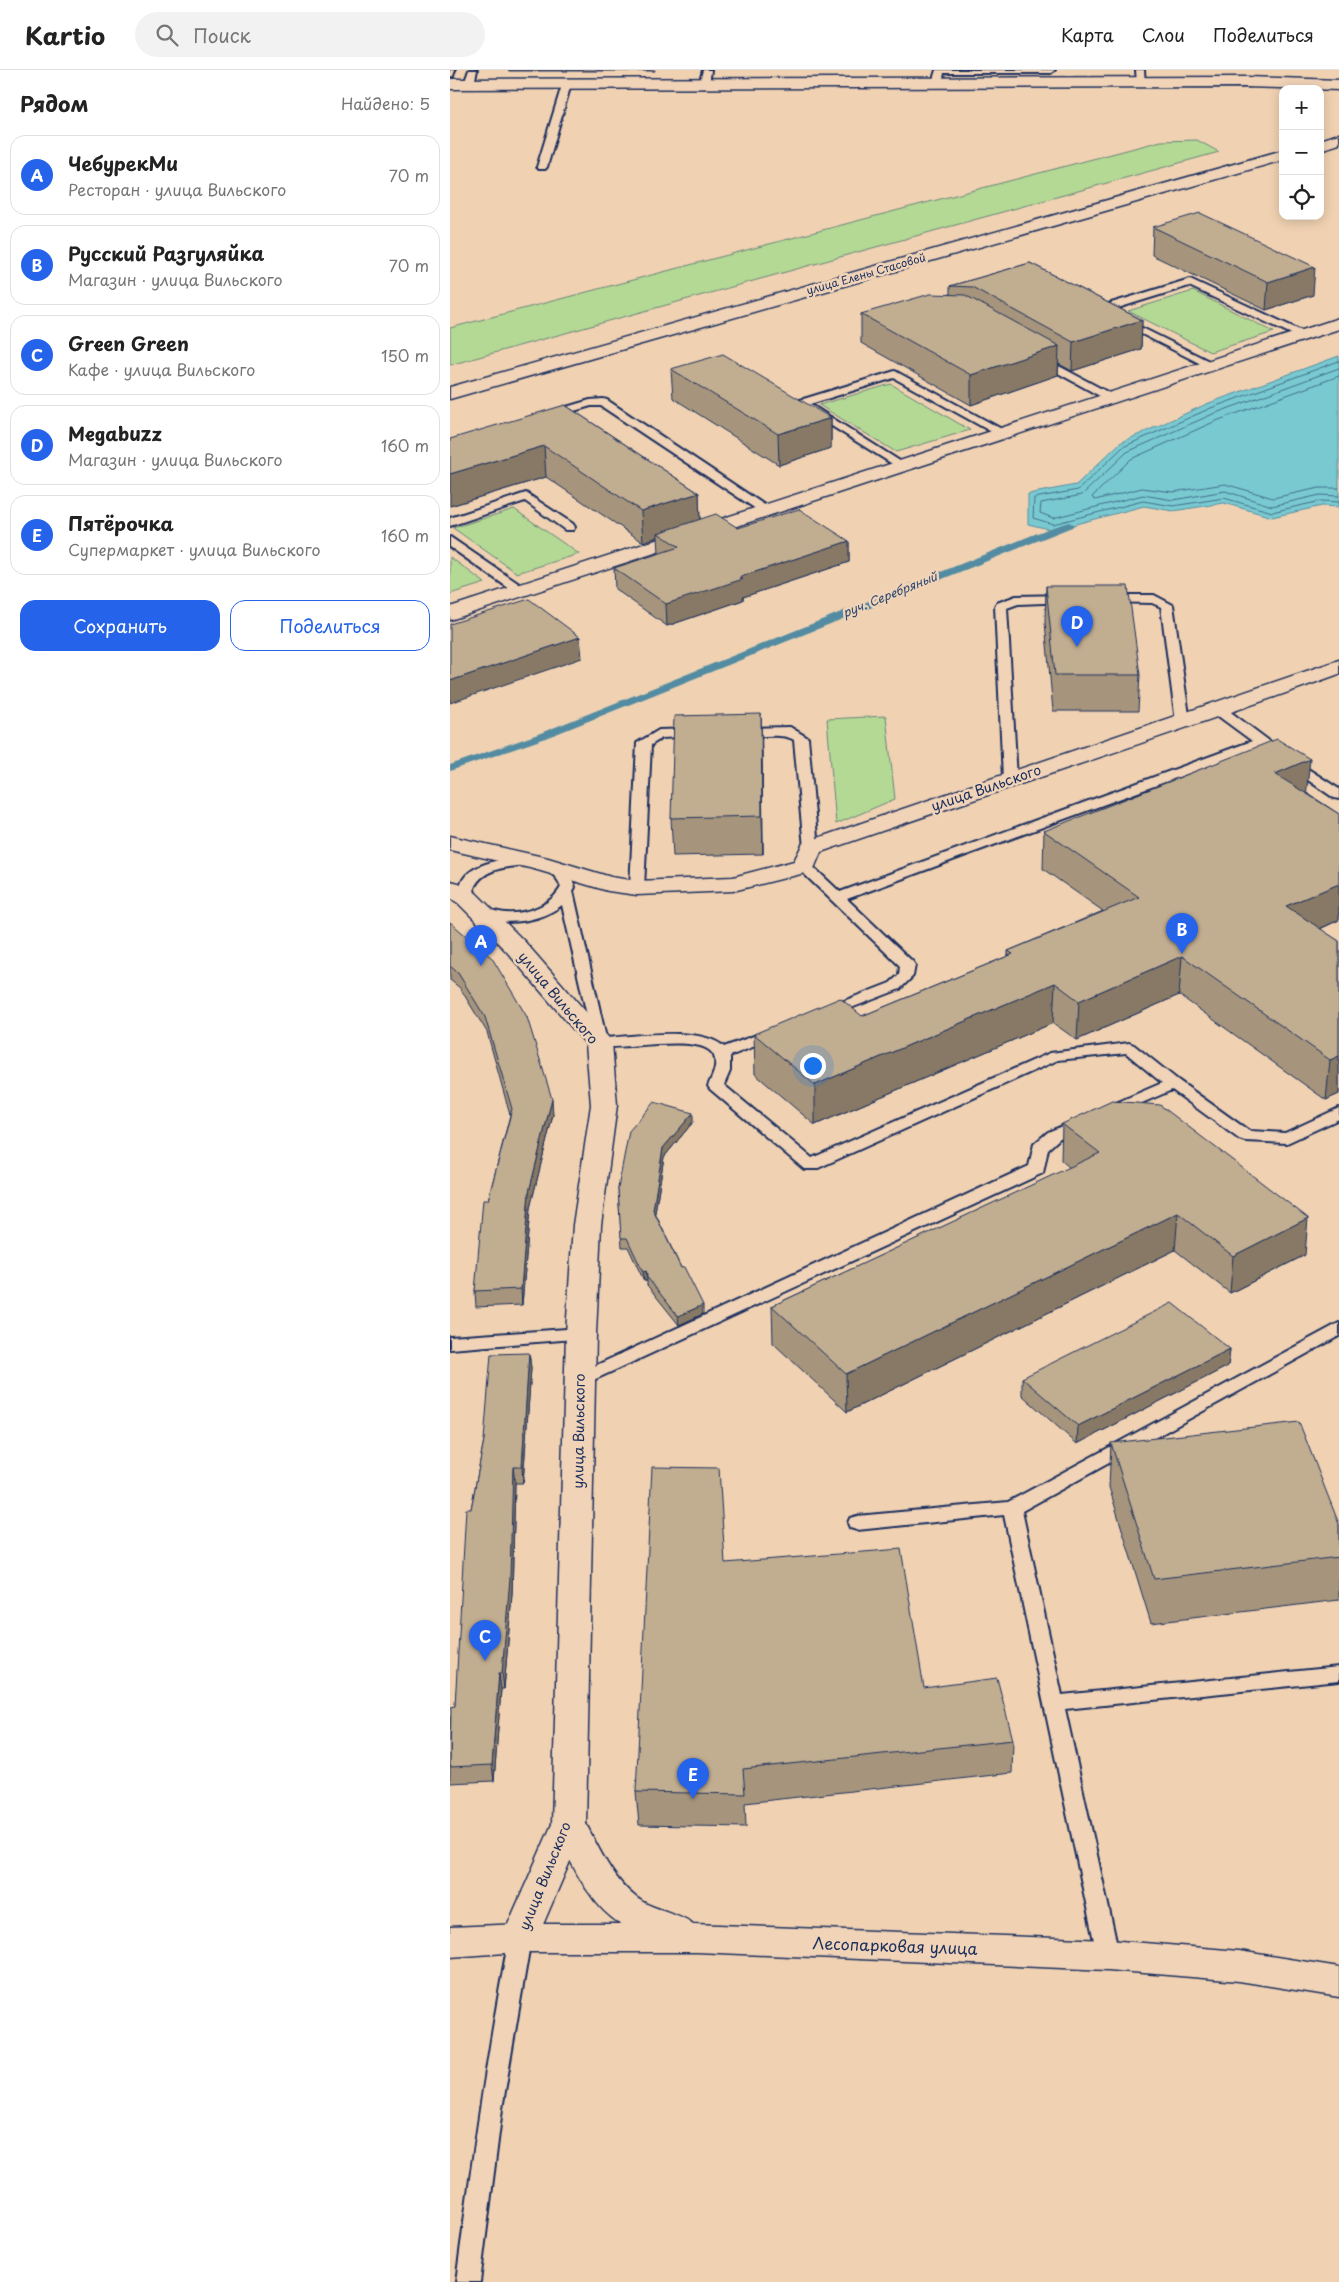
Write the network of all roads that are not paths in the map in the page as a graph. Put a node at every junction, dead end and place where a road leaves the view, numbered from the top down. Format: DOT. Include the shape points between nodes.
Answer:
graph roads {
  1 [pos="451,70"];
  2 [pos="1051,70"];
  3 [pos="450,74"];
  4 [pos="1141,76"];
  5 [pos="471,77"];
  6 [pos="706,77"];
  7 [pos="937,83"];
  8 [pos="450,84"];
  9 [pos="566,84"];
  10 [pos="1339,84"];
  11 [pos="1339,139"];
  12 [pos="1324,144"];
  13 [pos="1279,156"];
  14 [pos="542,167"];
  15 [pos="1339,323"];
  16 [pos="1302,335"];
  17 [pos="1026,352"];
  18 [pos="1209,365"];
  19 [pos="450,393"];
  20 [pos="1110,398"];
  21 [pos="543,417"];
  22 [pos="1003,434"];
  23 [pos="902,467"];
  24 [pos="766,510"];
  25 [pos="450,522"];
  26 [pos="569,527"];
  27 [pos="450,542"];
  28 [pos="521,590"];
  29 [pos="1075,599"];
  30 [pos="1095,599"];
  31 [pos="450,614"];
  32 [pos="1335,673"];
  33 [pos="1219,710"];
  34 [pos="1183,722"];
  35 [pos="724,732"];
  36 [pos="706,733"];
  37 [pos="1261,742"];
  38 [pos="1010,779"];
  39 [pos="1339,795"];
  40 [pos="450,843"];
  41 [pos="808,857"];
  42 [pos="540,863"];
  43 [pos="637,888"];
  44 [pos="567,893"];
  45 [pos="838,898"];
  46 [pos="467,900"];
  47 [pos="813,1018"];
  48 [pos="785,1029"];
  49 [pos="599,1043"];
  50 [pos="722,1054"];
  51 [pos="1173,1084"];
  52 [pos="1339,1114"];
  53 [pos="1339,1329"];
  54 [pos="581,1334"];
  55 [pos="450,1343"];
  56 [pos="581,1379"];
  57 [pos="1012,1508"];
  58 [pos="857,1523"];
  59 [pos="1339,1674"];
  60 [pos="1053,1703"];
  61 [pos="569,1824"];
  62 [pos="520,1938"];
  63 [pos="697,1938"];
  64 [pos="450,1942"];
  65 [pos="1108,1955"];
  66 [pos="1339,1982"];
  67 [pos="468,2282"];
  1 -- 3 [label="lane"];
  2 -- 7 [label="lane" via="940,70"];
  4 -- 7 [label="street"];
  4 -- 10 [label="street"];
  5 -- 8 [label="street"];
  5 -- 9 [label="street"];
  6 -- 7 [label="street"];
  6 -- 9 [label="street"];
  9 -- 14 [label="lane"];
  11 -- 12 [label="street"];
  13 -- 19 [label="street, улица Елены Стасовой"];
  15 -- 16 [label="street"];
  16 -- 18 [label="street"];
  16 -- 18 [label="lane" via="1190,282 1099,310"];
  17 -- 20 [label="lane"];
  18 -- 20 [label="street"];
  20 -- 22 [label="street"];
  21 -- 24 [label="lane" via="603,402"];
  22 -- 23 [label="street"];
  22 -- 23 [label="lane" via="895,374 801,403"];
  23 -- 24 [label="street"];
  24 -- 28 [label="street"];
  25 -- 26 [label="lane" via="526,497"];
  27 -- 28 [label="lane"];
  28 -- 31 [label="street"];
  29 -- 38 [label="lane" via="1016,600 1001,606"];
  30 -- 34 [label="lane" via="1154,598 1166,605"];
  32 -- 33 [label="street, улица Вильского"];
  33 -- 34 [label="street, улица Вильского"];
  33 -- 37 [label="lane"];
  34 -- 38 [label="street, улица Вильского"];
  35 -- 41 [label="lane" via="790,731 801,738"];
  36 -- 43 [label="lane" via="658,734 644,743"];
  37 -- 39 [label="lane"];
  37 -- 45 [label="lane"];
  38 -- 41 [label="street, улица Вильского"];
  40 -- 42 [label="street, улица Вильского"];
  41 -- 43 [label="street, улица Вильского" via="733,884"];
  41 -- 45 [label="lane"];
  42 -- 43 [label="street, улица Вильского" via="608,884"];
  42 -- 44 [label="lane" via="563,875 568,884"];
  42 -- 46 [label="lane" via="512,862 485,869 469,882"];
  44 -- 46 [label="lane" via="551,908 522,916 491,914"];
  44 -- 49 [label="lane"];
  45 -- 47 [label="lane" via="908,965 906,976 895,986"];
  46 -- 49 [label="street, улица Вильского" via="516,947"];
  48 -- 50 [label="lane"];
  49 -- 50 [label="lane" via="689,1040 715,1046"];
  49 -- 54 [label="street, улица Вильского" via="604,1105 588,1225"];
  50 -- 51 [label="lane" via="724,1065 716,1086 810,1165 1055,1056 1129,1048"];
  51 -- 52 [label="lane" via="1244,1136 1287,1138"];
  51 -- 56 [label="lane" via="1054,1135 1040,1147 1037,1169"];
  53 -- 57 [label="lane"];
  54 -- 55 [label="lane"];
  54 -- 56 [label="street, улица Вильского"];
  56 -- 61 [label="street, улица Вильского"];
  57 -- 58 [label="lane"];
  57 -- 60 [label="lane"];
  59 -- 60 [label="lane"];
  60 -- 65 [label="lane"];
  61 -- 62 [label="street, улица Вильского"];
  61 -- 63 [label="street" via="593,1867 620,1904 654,1923"];
  62 -- 63 [label="street, Лесопарковая улица"];
  62 -- 64 [label="street, Лесопарковая улица"];
  62 -- 67 [label="lane" via="501,2034"];
  63 -- 65 [label="street, Лесопарковая улица"];
  65 -- 66 [label="street, Лесопарковая улица" via="1239,1966"];
}
